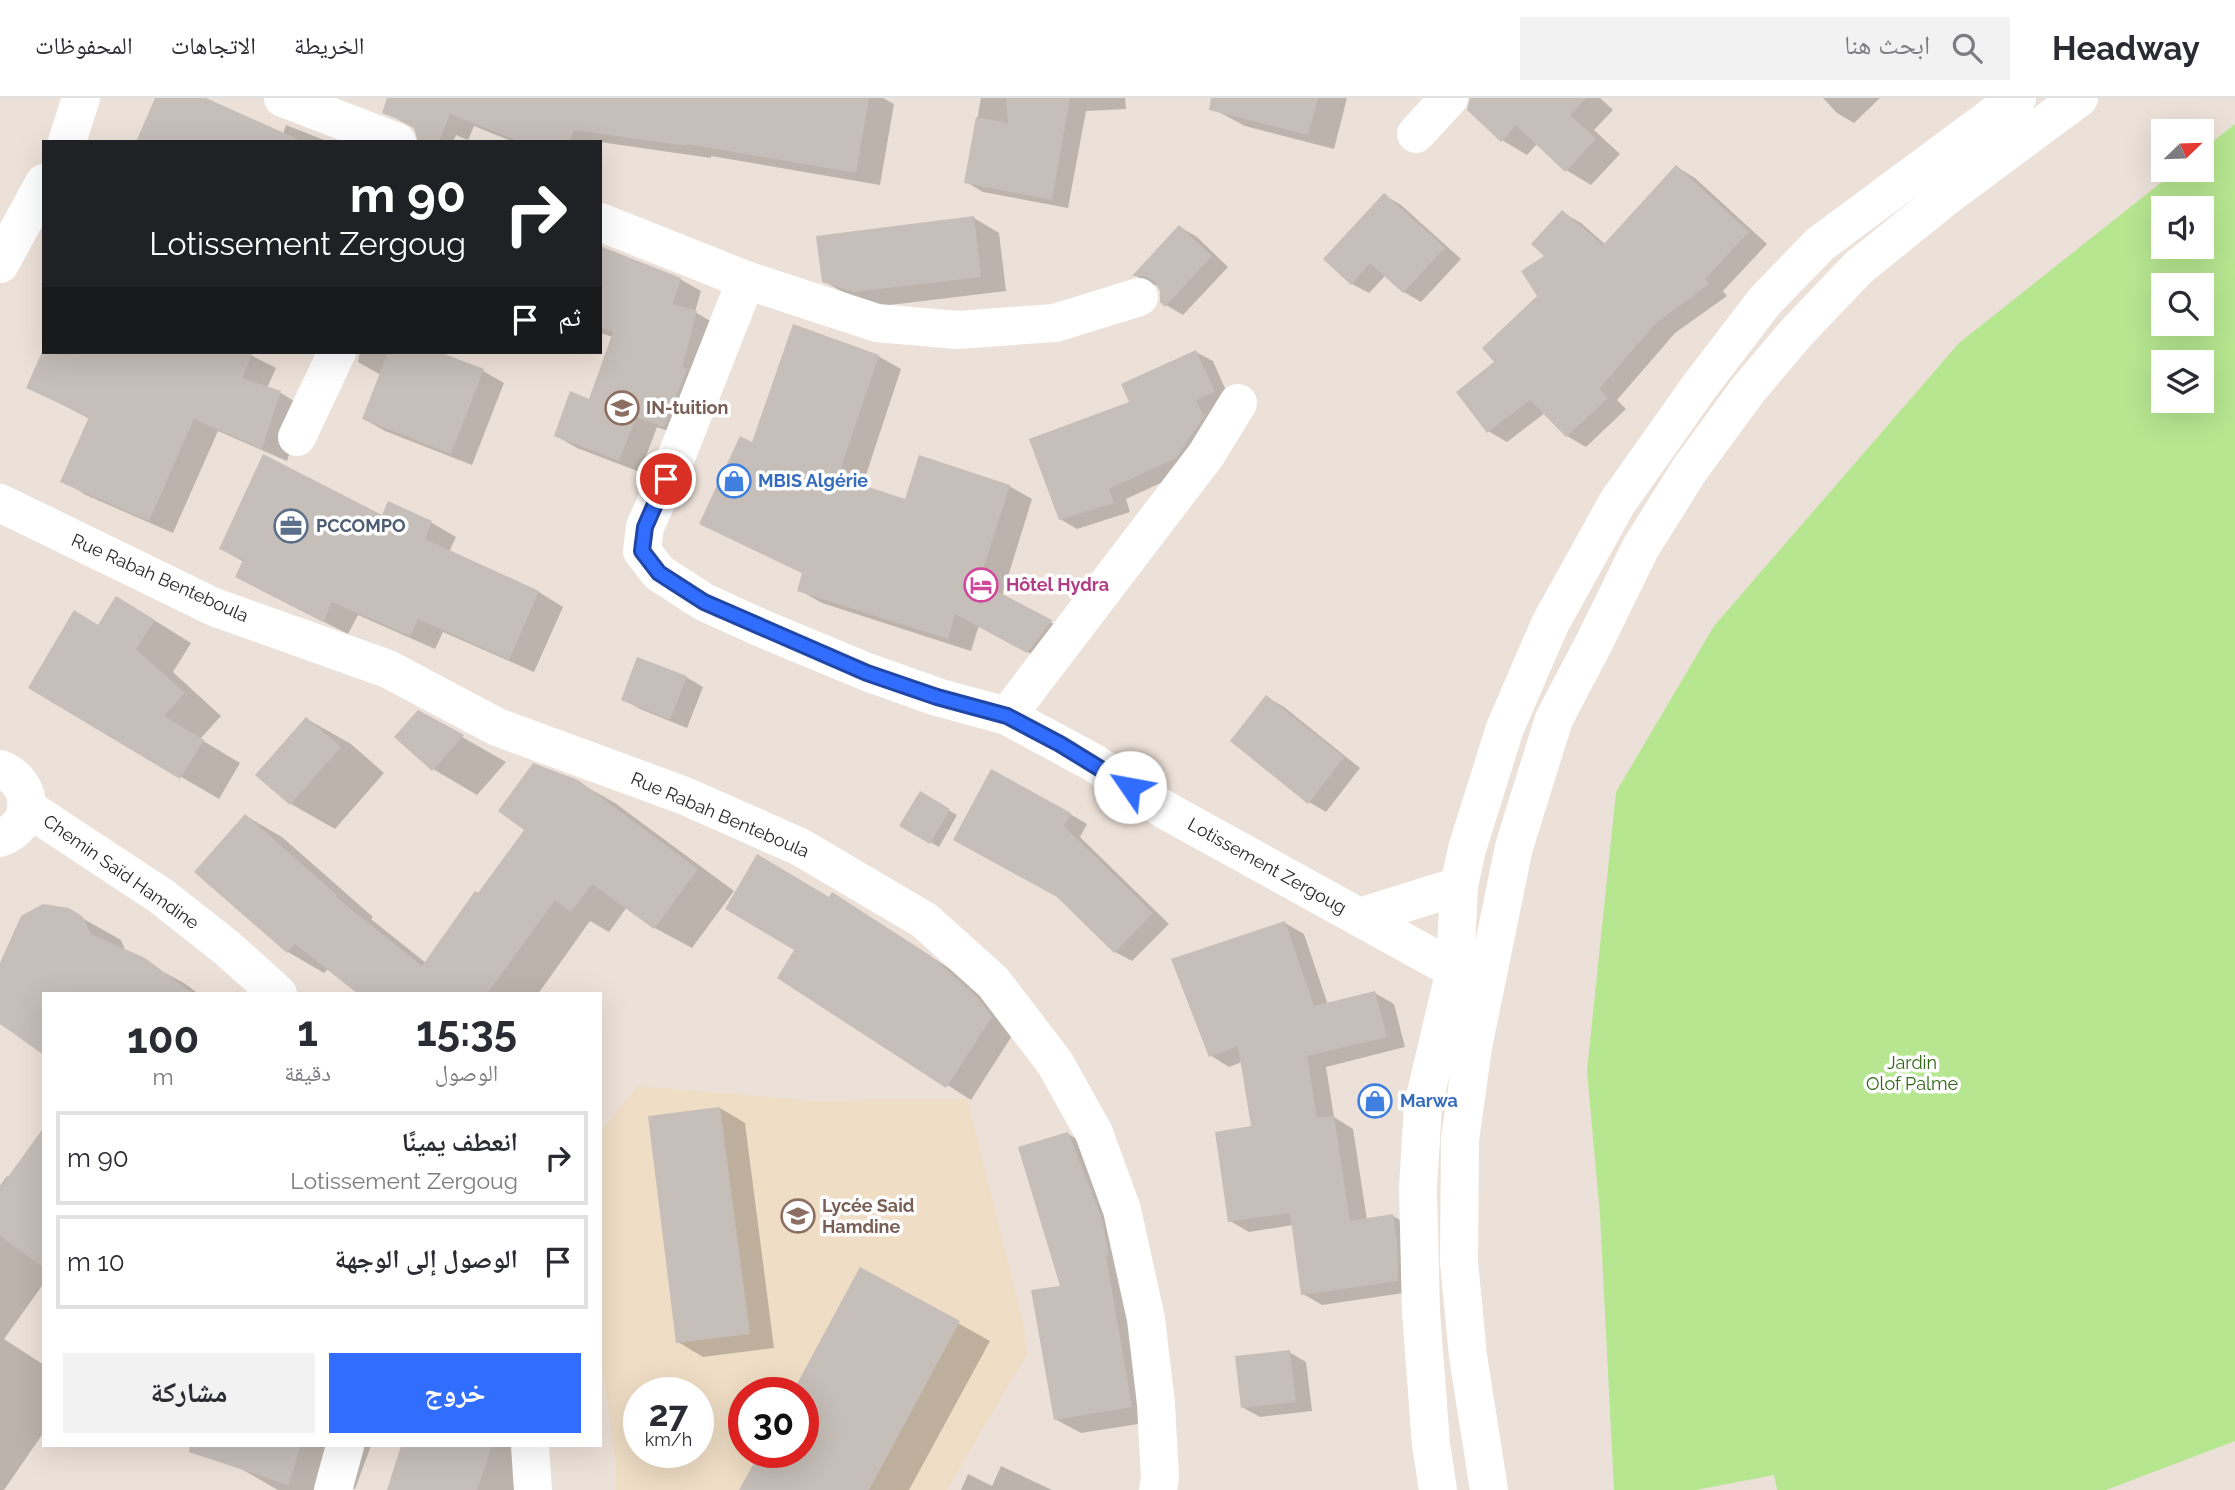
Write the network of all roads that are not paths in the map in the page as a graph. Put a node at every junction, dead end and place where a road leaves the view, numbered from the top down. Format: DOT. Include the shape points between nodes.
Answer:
graph roads {
  1 [pos="81,98"];
  2 [pos="283,98"];
  3 [pos="1449,98"];
  4 [pos="2017,98"];
  5 [pos="2079,98"];
  6 [pos="1416,134"];
  7 [pos="68,140"];
  8 [pos="392,140"];
  9 [pos="42,187"];
  10 [pos="602,223"];
  11 [pos="0,264"];
  12 [pos="747,280"];
  13 [pos="1139,297"];
  14 [pos="336,354"];
  15 [pos="1238,403"];
  16 [pos="298,437"];
  17 [pos="0,503"];
  18 [pos="1007,716"];
  19 [pos="0,769"];
  20 [pos="26,807"];
  21 [pos="0,838"];
  22 [pos="1459,886"];
  23 [pos="1360,917"];
  24 [pos="1455,970"];
  25 [pos="276,992"];
  26 [pos="345,1447"];
  27 [pos="530,1447"];
  28 [pos="333,1490"];
  29 [pos="533,1490"];
  30 [pos="1158,1490"];
  31 [pos="1438,1490"];
  32 [pos="1489,1490"];
  1 -- 7 [label="street"];
  2 -- 8 [label="street"];
  3 -- 6 [label="street"];
  4 -- 22 [label="street" via="1820,244 1764,302 1699,387 1617,503 1550,624 1505,728"];
  5 -- 32 [label="street" via="1859,267 1780,352 1690,469 1641,547 1554,719 1514,847 1473,1047 1460,1140 1459,1262"];
  9 -- 11 [label="street"];
  10 -- 12 [label="street"];
  12 -- 13 [label="street" via="877,323 958,330 1055,323"];
  12 -- 18 [label="street, Lotissement Zergoug" via="645,527 642,551 659,573 704,602 761,628 867,673"];
  14 -- 16 [label="street"];
  15 -- 18 [label="street" via="1198,465"];
  17 -- 30 [label="street, Rue Rabah Benteboula" via="214,607 388,669 497,727 685,796 800,847 924,920 993,982 1055,1063 1094,1133 1122,1210 1146,1319 1156,1404"];
  18 -- 23 [label="street, Lotissement Zergoug" via="1165,810"];
  19 -- 20 [label="street" via="20,783"];
  20 -- 21 [label="street" via="19,826"];
  20 -- 25 [label="street, Chemin Saïd Hamdine" via="161,896"];
  22 -- 23 [label="street, Lotissement Zergoug"];
  22 -- 24 [label="street"];
  23 -- 24 [label="street, Lotissement Zergoug"];
  24 -- 31 [label="street" via="1423,1106 1418,1188 1421,1312"];
  26 -- 28 [label="street"];
  27 -- 29 [label="street"];
}
